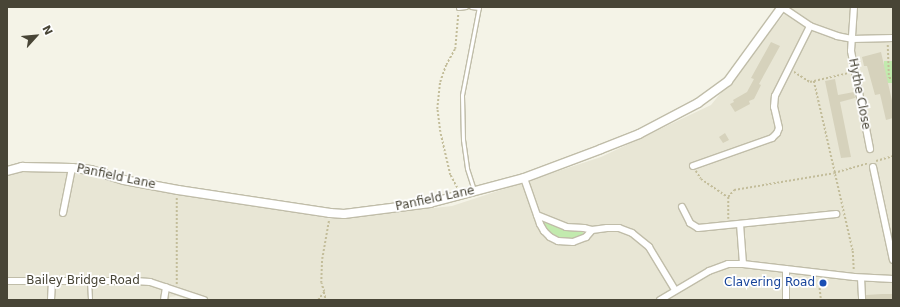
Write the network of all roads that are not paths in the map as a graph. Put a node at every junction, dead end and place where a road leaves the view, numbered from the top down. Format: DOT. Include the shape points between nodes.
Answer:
graph roads {
  1 [pos="466,7"];
  2 [pos="471,7"];
  3 [pos="782,7"];
  4 [pos="854,7"];
  5 [pos="458,8"];
  6 [pos="479,8"];
  7 [pos="810,26"];
  8 [pos="893,38"];
  9 [pos="852,39"];
  10 [pos="870,149"];
  11 [pos="694,166"];
  12 [pos="874,167"];
  13 [pos="72,168"];
  14 [pos="7,171"];
  15 [pos="524,178"];
  16 [pos="474,191"];
  17 [pos="682,207"];
  18 [pos="63,213"];
  19 [pos="836,214"];
  20 [pos="537,215"];
  21 [pos="740,224"];
  22 [pos="592,230"];
  23 [pos="893,260"];
  24 [pos="743,264"];
  25 [pos="786,269"];
  26 [pos="857,277"];
  27 [pos="893,279"];
  28 [pos="52,280"];
  29 [pos="89,280"];
  30 [pos="7,281"];
  31 [pos="166,287"];
  32 [pos="675,290"];
  33 [pos="51,300"];
  34 [pos="90,300"];
  35 [pos="164,300"];
  36 [pos="204,300"];
  37 [pos="660,300"];
  38 [pos="786,300"];
  39 [pos="862,300"];
  1 -- 5 [label="lane"];
  2 -- 6 [label="lane"];
  3 -- 7 [label="street"];
  3 -- 15 [label="street, Panfield Lane" via="728,81 698,103 639,134"];
  4 -- 9 [label="street, Hythe Close"];
  6 -- 16 [label="lane" via="462,95 463,140"];
  7 -- 9 [label="street"];
  7 -- 11 [label="street" via="774,100 779,128 777,133 772,138"];
  8 -- 9 [label="street"];
  9 -- 10 [label="street, Hythe Close" via="854,72"];
  12 -- 23 [label="street"];
  13 -- 14 [label="street, Panfield Lane" via="22,167"];
  13 -- 16 [label="street, Panfield Lane" via="178,190 344,214 412,206"];
  13 -- 18 [label="street"];
  15 -- 16 [label="street, Panfield Lane"];
  15 -- 20 [label="street"];
  17 -- 21 [label="street" via="690,223 698,228"];
  19 -- 21 [label="street"];
  20 -- 22 [label="street" via="566,227"];
  20 -- 22 [label="street" via="544,231 558,241 573,242 586,237"];
  21 -- 24 [label="street"];
  22 -- 32 [label="street" via="619,228 638,237 649,247"];
  24 -- 25 [label="street"];
  24 -- 32 [label="street" via="719,266"];
  25 -- 26 [label="street"];
  25 -- 38 [label="street"];
  26 -- 27 [label="street"];
  26 -- 39 [label="street"];
  28 -- 29 [label="street, Bailey Bridge Road"];
  28 -- 30 [label="street, Bailey Bridge Road"];
  28 -- 33 [label="street"];
  29 -- 31 [label="street, Bailey Bridge Road" via="150,282"];
  29 -- 34 [label="lane"];
  31 -- 35 [label="street"];
  31 -- 36 [label="street, Bailey Bridge Road"];
  32 -- 37 [label="street"];
}
